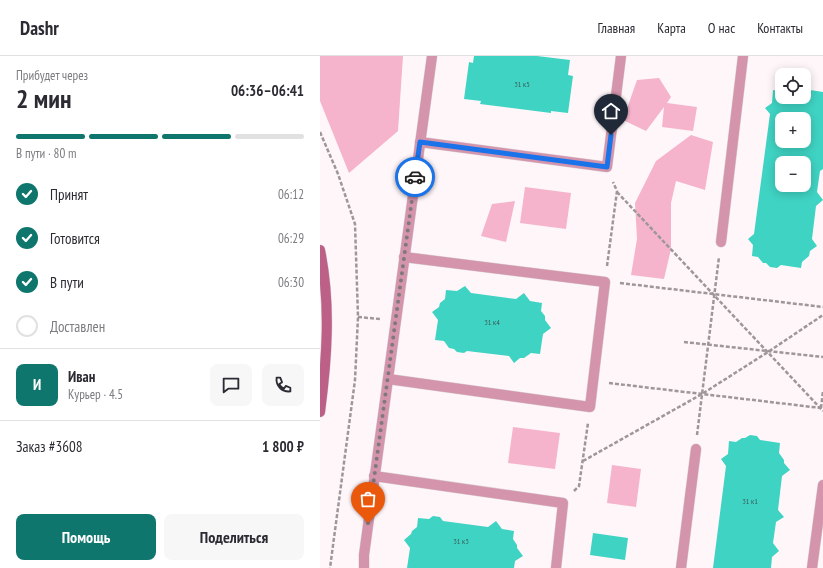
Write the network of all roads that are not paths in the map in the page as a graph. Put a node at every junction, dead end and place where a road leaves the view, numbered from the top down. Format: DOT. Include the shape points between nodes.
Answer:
graph roads {
  1 [pos="432,56"];
  2 [pos="621,56"];
  3 [pos="743,56"];
  4 [pos="420,142"];
  5 [pos="721,242"];
  6 [pos="320,250"];
  7 [pos="404,257"];
  8 [pos="388,379"];
  9 [pos="320,412"];
  10 [pos="696,449"];
  11 [pos="374,476"];
  12 [pos="823,485"];
  13 [pos="364,568"];
  14 [pos="556,568"];
  15 [pos="681,568"];
  16 [pos="812,568"];
  1 -- 4 [label="lane"];
  2 -- 4 [label="lane" via="607,167"];
  3 -- 5 [label="lane"];
  4 -- 7 [label="lane"];
  6 -- 9 [label="main road" via="327,319 325,375"];
  7 -- 8 [label="lane"];
  7 -- 8 [label="lane" via="605,282 590,406"];
  8 -- 11 [label="lane"];
  10 -- 15 [label="lane"];
  11 -- 13 [label="lane"];
  11 -- 14 [label="lane" via="563,503"];
  12 -- 16 [label="lane"];
}
